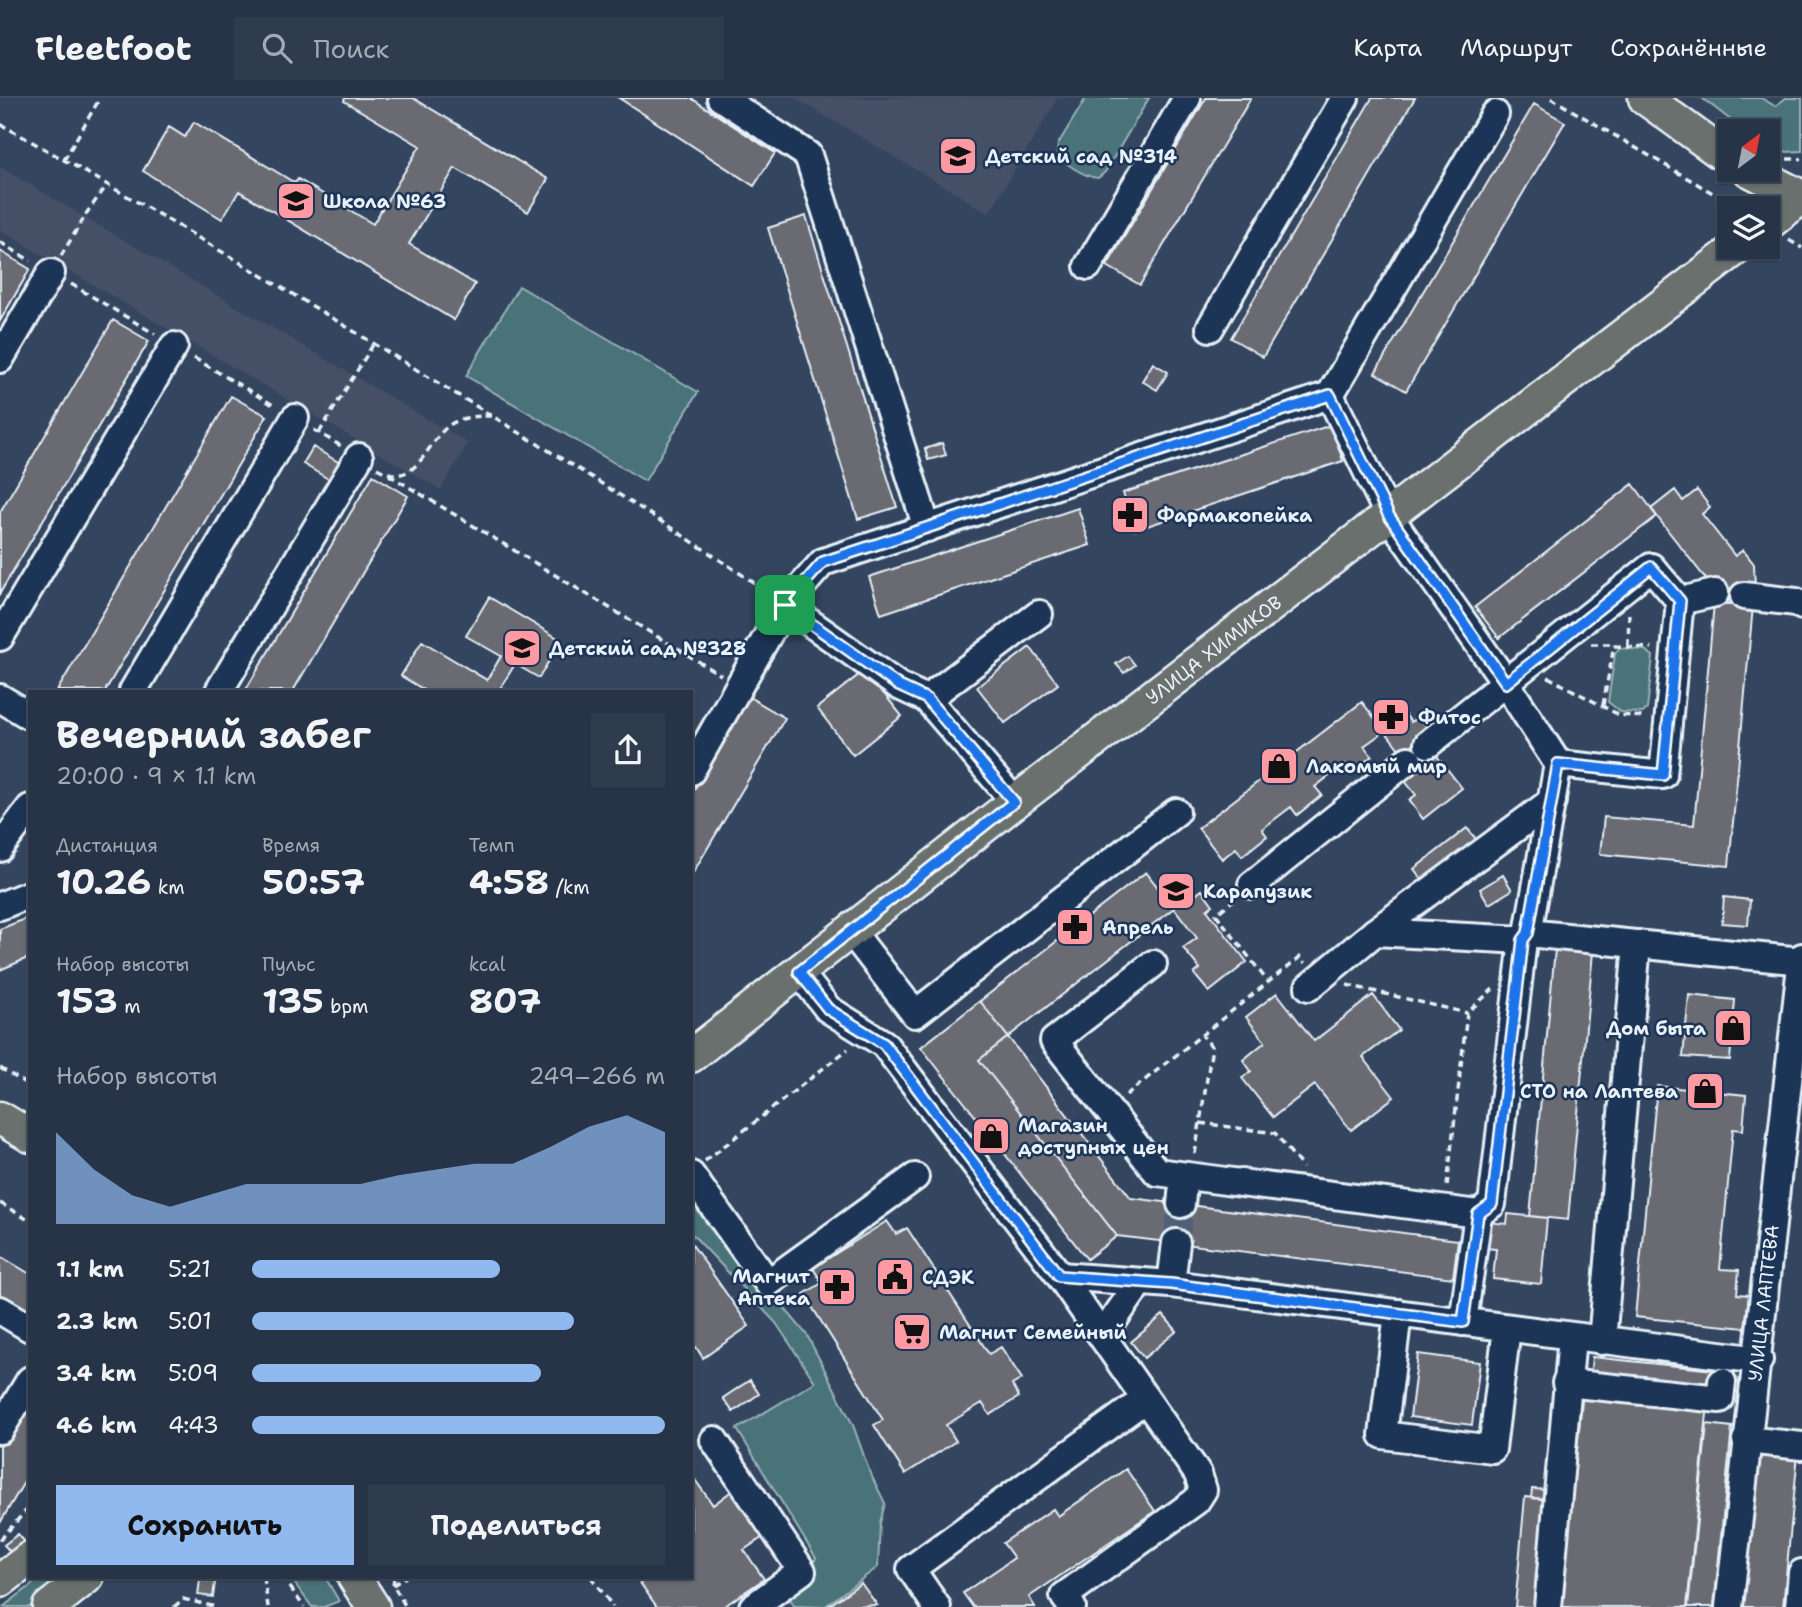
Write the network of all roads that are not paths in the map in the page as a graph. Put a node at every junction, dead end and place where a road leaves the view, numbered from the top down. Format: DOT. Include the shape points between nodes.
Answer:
graph roads {
  1 [pos="721,98"];
  2 [pos="1187,98"];
  3 [pos="1345,98"];
  4 [pos="1645,98"];
  5 [pos="1495,114"];
  6 [pos="1717,150"];
  7 [pos="1773,182"];
  8 [pos="1802,197"];
  9 [pos="1780,214"];
  10 [pos="1722,259"];
  11 [pos="1088,265"];
  12 [pos="51,272"];
  13 [pos="1210,328"];
  14 [pos="174,346"];
  15 [pos="0,359"];
  16 [pos="1330,395"];
  17 [pos="295,418"];
  18 [pos="359,457"];
  19 [pos="1389,516"];
  20 [pos="927,528"];
  21 [pos="1715,593"];
  22 [pos="1744,596"];
  23 [pos="1680,601"];
  24 [pos="785,605"];
  25 [pos="1802,606"];
  26 [pos="1039,614"];
  27 [pos="0,637"];
  28 [pos="1506,683"];
  29 [pos="134,690"];
  30 [pos="220,690"];
  31 [pos="0,698"];
  32 [pos="927,699"];
  33 [pos="28,715"];
  34 [pos="1558,764"];
  35 [pos="693,768"];
  36 [pos="1552,801"];
  37 [pos="1014,802"];
  38 [pos="28,811"];
  39 [pos="1176,812"];
  40 [pos="0,848"];
  41 [pos="1252,885"];
  42 [pos="28,895"];
  43 [pos="0,906"];
  44 [pos="851,932"];
  45 [pos="1375,932"];
  46 [pos="1637,944"];
  47 [pos="1523,946"];
  48 [pos="1802,959"];
  49 [pos="1153,964"];
  50 [pos="799,972"];
  51 [pos="1319,978"];
  52 [pos="693,1054"];
  53 [pos="0,1118"];
  54 [pos="28,1135"];
  55 [pos="1188,1176"];
  56 [pos="915,1177"];
  57 [pos="695,1187"];
  58 [pos="1181,1204"];
  59 [pos="1478,1214"];
  60 [pos="1176,1242"];
  61 [pos="1059,1276"];
  62 [pos="1139,1282"];
  63 [pos="1171,1284"];
  64 [pos="0,1310"];
  65 [pos="1398,1314"];
  66 [pos="1463,1322"];
  67 [pos="28,1327"];
  68 [pos="1507,1328"];
  69 [pos="1103,1335"];
  70 [pos="1572,1337"];
  71 [pos="1602,1340"];
  72 [pos="1759,1360"];
  73 [pos="1721,1382"];
  74 [pos="28,1383"];
  75 [pos="1566,1383"];
  76 [pos="1144,1400"];
  77 [pos="0,1430"];
  78 [pos="714,1440"];
  79 [pos="1746,1440"];
  80 [pos="1802,1446"];
  81 [pos="28,1560"];
  82 [pos="1802,1573"];
  83 [pos="84,1579"];
  84 [pos="357,1579"];
  85 [pos="0,1581"];
  86 [pos="383,1596"];
  87 [pos="49,1607"];
  88 [pos="752,1607"];
  89 [pos="937,1607"];
  90 [pos="1072,1607"];
  91 [pos="1548,1607"];
  92 [pos="1729,1607"];
  93 [pos="1799,1607"];
  1 -- 20 [label="street" via="808,155"];
  2 -- 11 [label="street"];
  3 -- 13 [label="street"];
  4 -- 6 [label="main road"];
  5 -- 16 [label="street"];
  7 -- 8 [label="main road"];
  8 -- 9 [label="main road"];
  10 -- 19 [label="main road, УЛИЦА ХИМИКОВ"];
  12 -- 15 [label="street"];
  14 -- 27 [label="street"];
  16 -- 19 [label="street"];
  16 -- 20 [label="street"];
  17 -- 29 [label="street"];
  18 -- 30 [label="street"];
  19 -- 28 [label="street"];
  19 -- 37 [label="main road, УЛИЦА ХИМИКОВ"];
  20 -- 24 [label="street" via="823,562"];
  21 -- 23 [label="street"];
  22 -- 25 [label="street"];
  23 -- 28 [label="street" via="1651,567"];
  23 -- 34 [label="street" via="1663,775"];
  24 -- 32 [label="street" via="899,686"];
  24 -- 35 [label="street"];
  26 -- 32 [label="street"];
  28 -- 34 [label="street"];
  28 -- 41 [label="street"];
  31 -- 33 [label="street"];
  32 -- 37 [label="street"];
  34 -- 36 [label="street"];
  36 -- 45 [label="street"];
  36 -- 47 [label="street"];
  37 -- 44 [label="main road, УЛИЦА ХИМИКОВ"];
  38 -- 40 [label="street"];
  39 -- 44 [label="street" via="915,1014"];
  42 -- 43 [label="street"];
  44 -- 50 [label="main road, УЛИЦА ХИМИКОВ"];
  45 -- 47 [label="street"];
  45 -- 51 [label="street"];
  46 -- 47 [label="street"];
  46 -- 48 [label="street"];
  46 -- 71 [label="street"];
  47 -- 59 [label="street" via="1492,1204"];
  48 -- 72 [label="street, УЛИЦА ЛАПТЕВА"];
  49 -- 55 [label="street" via="1054,1041 1157,1172"];
  50 -- 52 [label="main road, УЛИЦА ХИМИКОВ"];
  50 -- 61 [label="street" via="828,1009 884,1044"];
  53 -- 54 [label="main road"];
  55 -- 58 [label="street"];
  55 -- 59 [label="street"];
  56 -- 57 [label="street" via="768,1283"];
  59 -- 66 [label="street"];
  60 -- 63 [label="street"];
  61 -- 62 [label="street"];
  61 -- 69 [label="street"];
  62 -- 63 [label="street"];
  62 -- 69 [label="street"];
  63 -- 65 [label="street"];
  64 -- 67 [label="street"];
  65 -- 66 [label="street"];
  65 -- 68 [label="street" via="1383,1435 1492,1449"];
  66 -- 68 [label="street"];
  68 -- 70 [label="street"];
  69 -- 76 [label="street"];
  70 -- 71 [label="street"];
  70 -- 75 [label="street"];
  71 -- 72 [label="street"];
  72 -- 79 [label="street, УЛИЦА ЛАПТЕВА"];
  73 -- 75 [label="street" via="1720,1399"];
  74 -- 77 [label="street"];
  75 -- 91 [label="street"];
  76 -- 89 [label="street" via="911,1569"];
  76 -- 90 [label="street" via="1198,1474 1203,1490 1196,1501 1064,1596"];
  78 -- 88 [label="street" via="803,1571"];
  79 -- 80 [label="street"];
  79 -- 92 [label="street, УЛИЦА ЛАПТЕВА"];
  81 -- 85 [label="main road"];
  82 -- 93 [label="street"];
  83 -- 87 [label="main road"];
  84 -- 86 [label="main road"];
}
